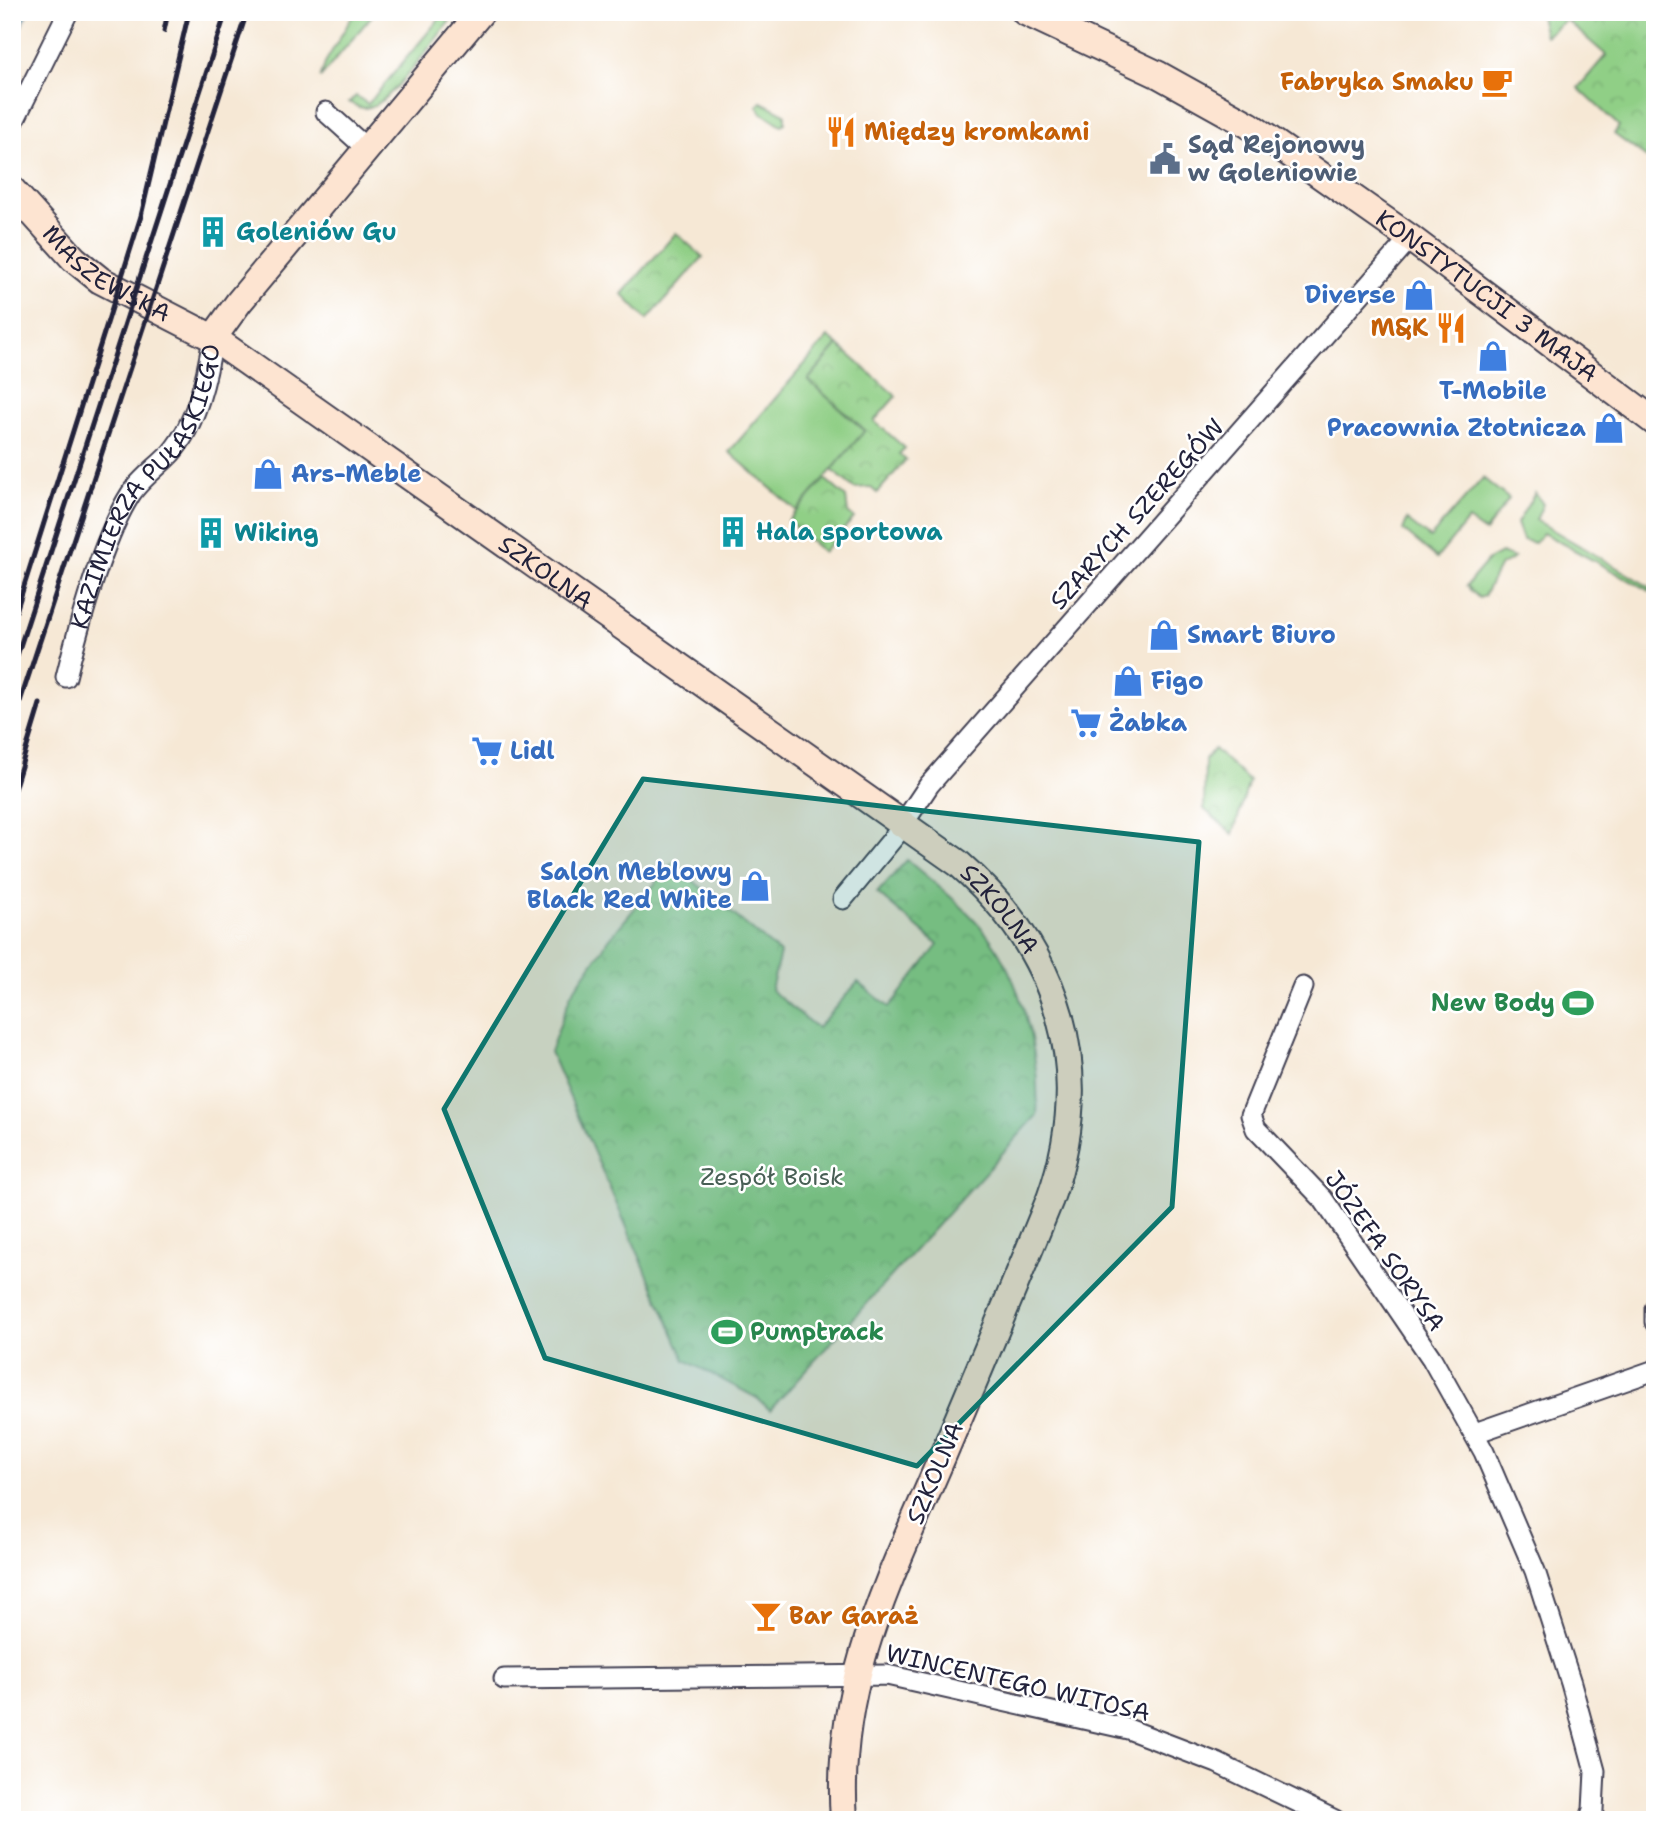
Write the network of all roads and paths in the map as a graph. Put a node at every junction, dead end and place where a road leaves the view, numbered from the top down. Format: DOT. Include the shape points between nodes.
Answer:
graph roads {
  1 [pos="68,12"];
  2 [pos="481,12"];
  3 [pos="1025,12"];
  4 [pos="326,112"];
  5 [pos="12,125"];
  6 [pos="367,149"];
  7 [pos="12,190"];
  8 [pos="1410,239"];
  9 [pos="214,338"];
  10 [pos="1655,422"];
  11 [pos="65,677"];
  12 [pos="903,823"];
  13 [pos="843,899"];
  14 [pos="1303,987"];
  15 [pos="1655,1309"];
  16 [pos="1655,1322"];
  17 [pos="1655,1370"];
  18 [pos="1475,1433"];
  19 [pos="855,1677"];
  20 [pos="504,1679"];
  21 [pos="844,1820"];
  22 [pos="1335,1820"];
  23 [pos="1589,1820"];
  1 -- 5 [label="street"];
  2 -- 6 [label="street, KAZIMIERZA PUŁASKIEGO"];
  3 -- 8 [label="street, KONSTYTUCJI 3 MAJA" via="1159,75 1249,125"];
  4 -- 6 [label="street"];
  6 -- 9 [label="street, KAZIMIERZA PUŁASKIEGO"];
  7 -- 9 [label="street, MASZEWSKA" via="74,259 100,280"];
  8 -- 10 [label="street, KONSTYTUCJI 3 MAJA"];
  8 -- 12 [label="street, SZARYCH SZEREGÓW" via="929,785"];
  9 -- 11 [label="street, KAZIMIERZA PUŁASKIEGO" via="202,395 173,450 131,494 120,516"];
  9 -- 12 [label="street, SZKOLNA"];
  12 -- 13 [label="street, SZARYCH SZEREGÓW"];
  12 -- 19 [label="street, SZKOLNA" via="985,887 1030,943 1059,1013 1071,1104 1062,1161 1050,1199"];
  14 -- 18 [label="street, JÓZEFA SORYSA" via="1251,1115 1253,1122 1323,1199 1432,1359"];
  15 -- 16 [label="street"];
  17 -- 18 [label="street"];
  18 -- 23 [label="street, JÓZEFA SORYSA" via="1535,1571 1571,1684 1595,1771"];
  19 -- 20 [label="street, WINCENTEGO WITOSA"];
  19 -- 21 [label="street, SZKOLNA" via="842,1755"];
  19 -- 22 [label="street, WINCENTEGO WITOSA" via="887,1675 1128,1729 1217,1763"];
}
